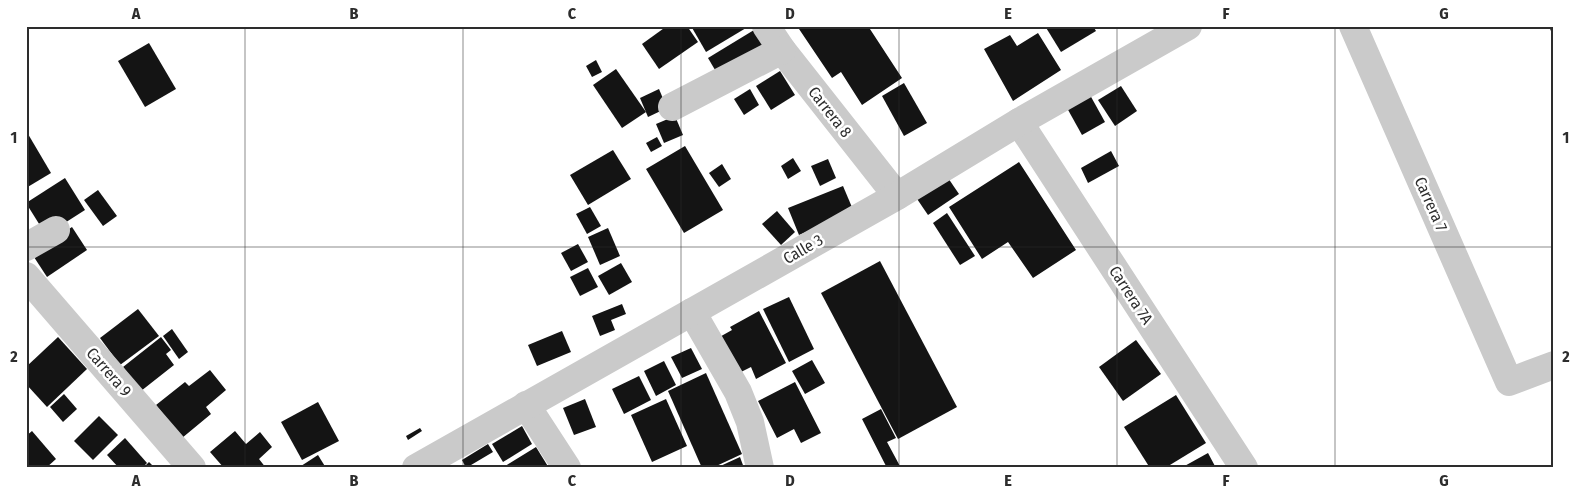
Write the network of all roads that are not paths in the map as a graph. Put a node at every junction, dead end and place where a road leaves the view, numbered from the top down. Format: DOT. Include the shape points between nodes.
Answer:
graph roads {
  1 [pos="766,26"];
  2 [pos="1188,26"];
  3 [pos="1353,26"];
  4 [pos="782,50"];
  5 [pos="672,107"];
  6 [pos="1019,122"];
  7 [pos="897,196"];
  8 [pos="56,230"];
  9 [pos="26,247"];
  10 [pos="26,276"];
  11 [pos="692,312"];
  12 [pos="1554,366"];
  13 [pos="526,405"];
  14 [pos="192,468"];
  15 [pos="416,468"];
  16 [pos="567,468"];
  17 [pos="760,468"];
  18 [pos="1244,468"];
  1 -- 4 [label="street, Carrera 8"];
  2 -- 6 [label="street, Calle 3"];
  3 -- 12 [label="street, Carrera 7" via="1509,382"];
  4 -- 5 [label="street"];
  4 -- 7 [label="street, Carrera 8"];
  6 -- 7 [label="street, Calle 3"];
  6 -- 18 [label="street, Carrera 7A"];
  7 -- 11 [label="street, Calle 3"];
  8 -- 9 [label="street"];
  10 -- 14 [label="street, Carrera 9"];
  11 -- 13 [label="street, Calle 3"];
  11 -- 17 [label="street" via="738,392 750,422"];
  13 -- 15 [label="street, Calle 3"];
  13 -- 16 [label="street"];
}
